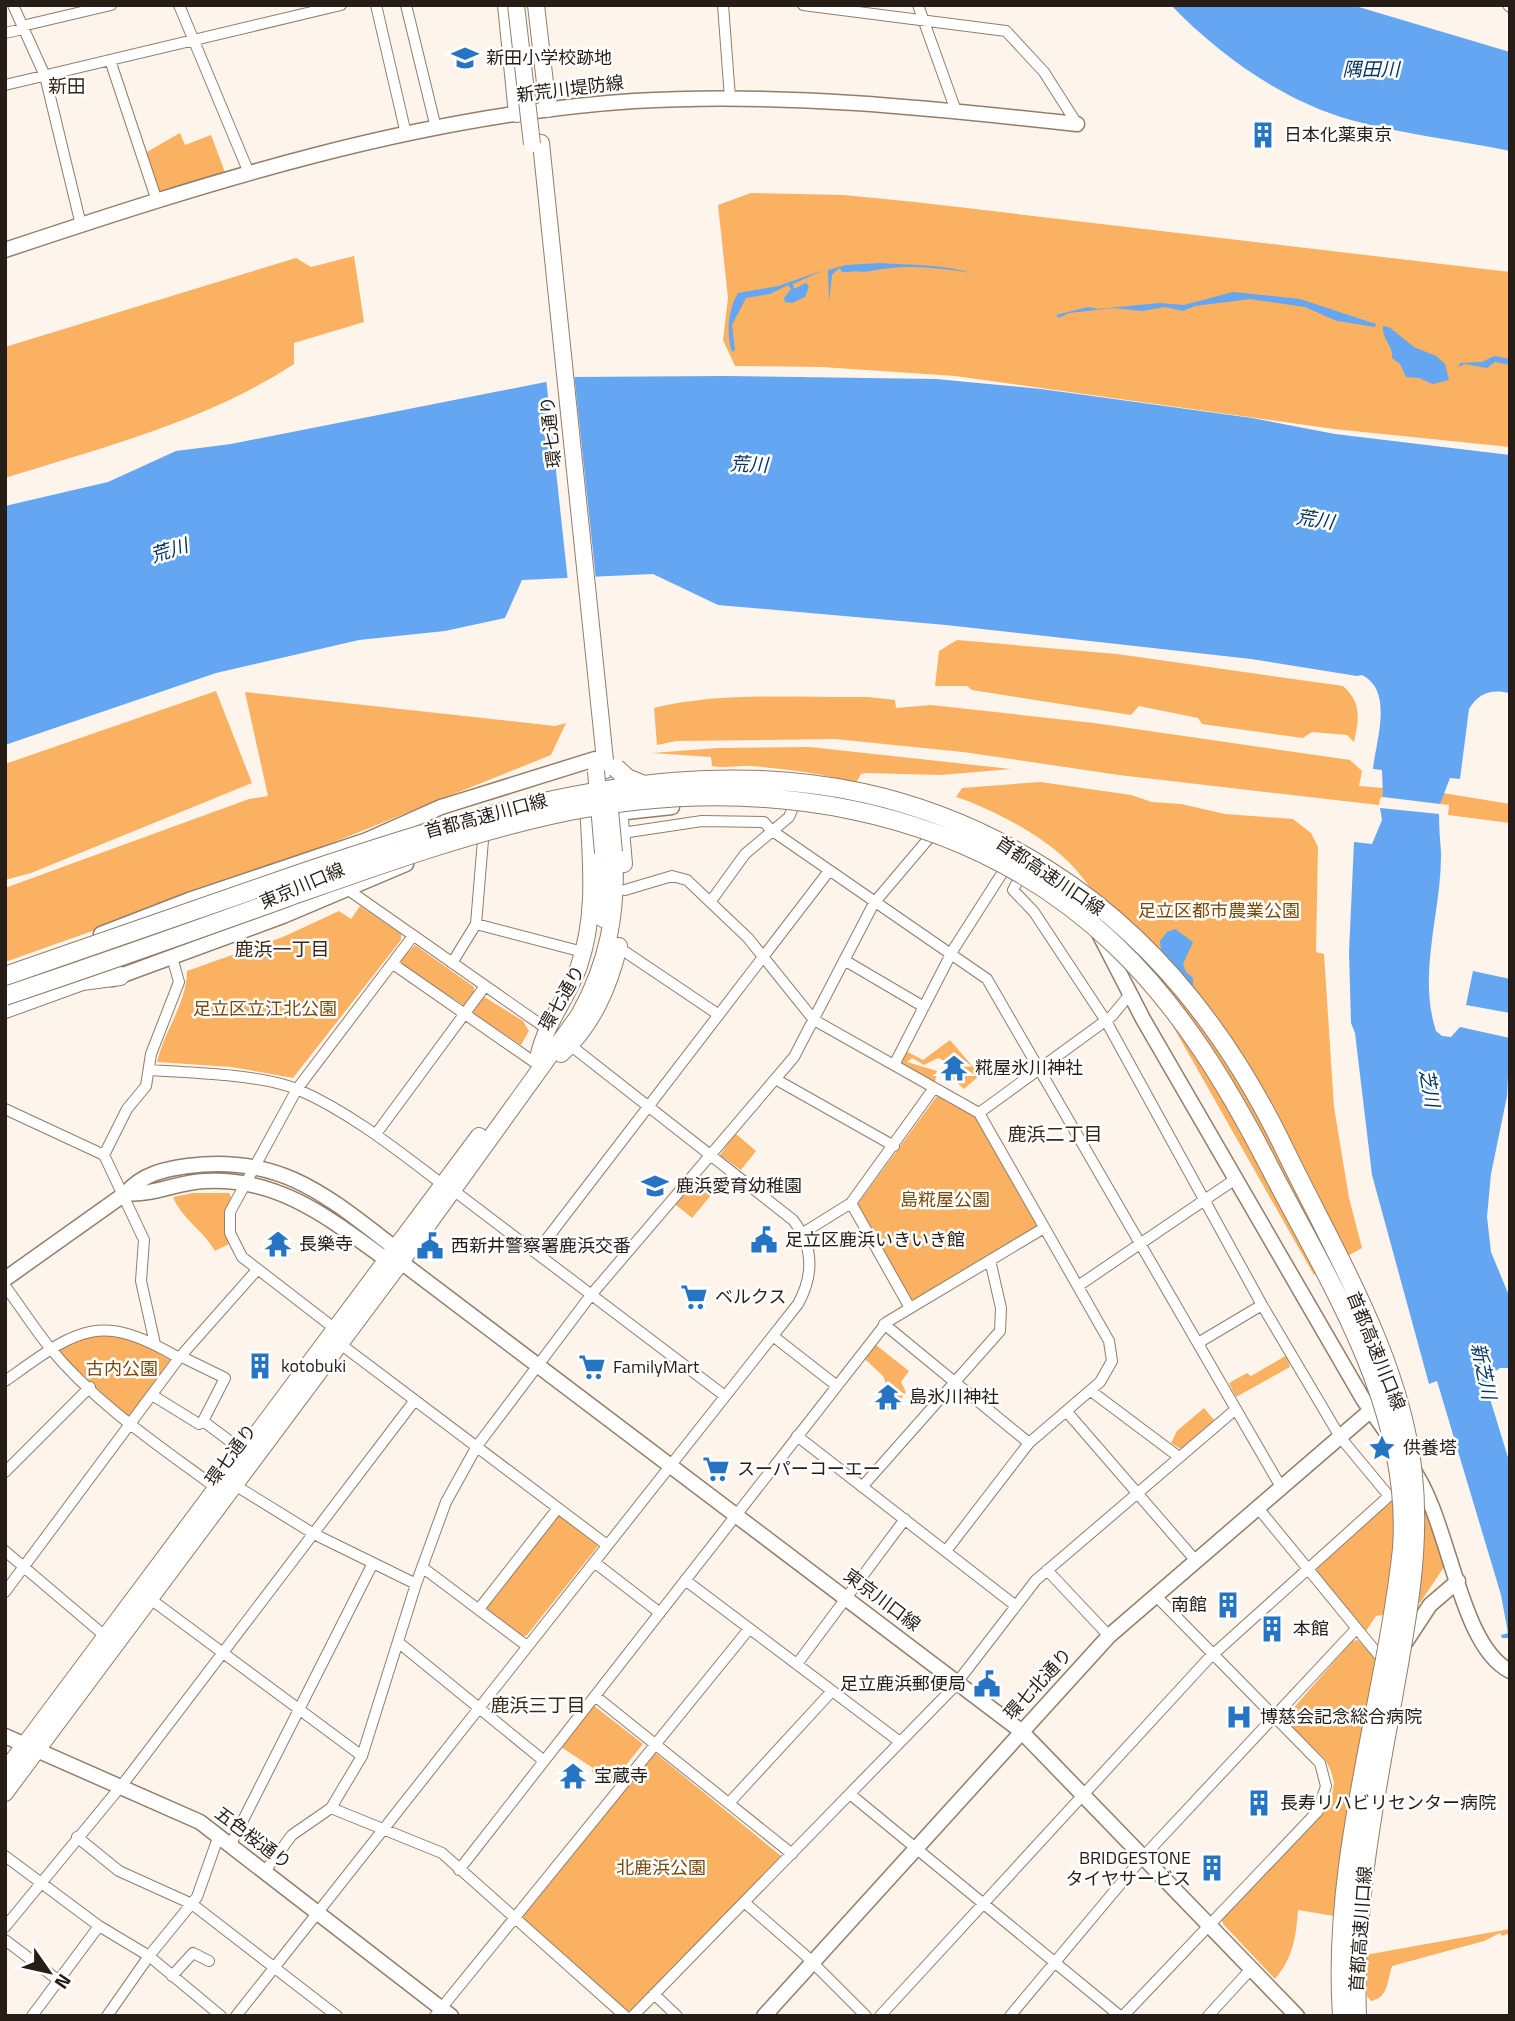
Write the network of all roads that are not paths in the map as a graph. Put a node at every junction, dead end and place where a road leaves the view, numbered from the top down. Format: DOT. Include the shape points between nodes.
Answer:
graph roads {
  1 [pos="13,5"];
  2 [pos="86,5"];
  3 [pos="111,5"];
  4 [pos="179,5"];
  5 [pos="341,5"];
  6 [pos="376,5"];
  7 [pos="406,5"];
  8 [pos="506,5"];
  9 [pos="516,5"];
  10 [pos="526,5"];
  11 [pos="536,5"];
  12 [pos="723,5"];
  13 [pos="803,5"];
  14 [pos="918,5"];
  15 [pos="923,22"];
  16 [pos="22,25"];
  17 [pos="5,33"];
  18 [pos="194,40"];
  19 [pos="110,60"];
  20 [pos="45,75"];
  21 [pos="5,85"];
  22 [pos="730,98"];
  23 [pos="548,109"];
  24 [pos="956,111"];
  25 [pos="517,114"];
  26 [pos="1077,124"];
  27 [pos="436,128"];
  28 [pos="406,134"];
  29 [pos="536,148"];
  30 [pos="248,173"];
  31 [pos="157,201"];
  32 [pos="81,225"];
  33 [pos="5,250"];
  34 [pos="602,762"];
  35 [pos="693,784"];
  36 [pos="619,805"];
  37 [pos="794,805"];
  38 [pos="588,808"];
  39 [pos="945,812"];
  40 [pos="771,830"];
  41 [pos="622,833"];
  42 [pos="967,834"];
  43 [pos="932,835"];
  44 [pos="483,840"];
  45 [pos="1020,846"];
  46 [pos="608,853"];
  47 [pos="298,865"];
  48 [pos="342,868"];
  49 [pos="1005,868"];
  50 [pos="829,871"];
  51 [pos="1020,877"];
  52 [pos="286,883"];
  53 [pos="346,889"];
  54 [pos="625,890"];
  55 [pos="711,901"];
  56 [pos="874,903"];
  57 [pos="477,924"];
  58 [pos="413,936"];
  59 [pos="1101,941"];
  60 [pos="618,947"];
  61 [pos="583,952"];
  62 [pos="951,954"];
  63 [pos="172,957"];
  64 [pos="764,958"];
  65 [pos="844,960"];
  66 [pos="452,963"];
  67 [pos="393,964"];
  68 [pos="120,976"];
  69 [pos="5,978"];
  70 [pos="485,986"];
  71 [pos="1130,994"];
  72 [pos="5,996"];
  73 [pos="924,1007"];
  74 [pos="5,1009"];
  75 [pos="465,1013"];
  76 [pos="719,1015"];
  77 [pos="5,1018"];
  78 [pos="814,1020"];
  79 [pos="1106,1021"];
  80 [pos="547,1029"];
  81 [pos="570,1045"];
  82 [pos="536,1065"];
  83 [pos="894,1065"];
  84 [pos="1039,1069"];
  85 [pos="150,1070"];
  86 [pos="776,1080"];
  87 [pos="934,1088"];
  88 [pos="297,1089"];
  89 [pos="649,1106"];
  90 [pos="5,1109"];
  91 [pos="979,1112"];
  92 [pos="376,1134"];
  93 [pos="894,1146"];
  94 [pos="104,1155"];
  95 [pos="710,1156"];
  96 [pos="254,1168"];
  97 [pos="1237,1178"];
  98 [pos="244,1182"];
  99 [pos="447,1187"];
  100 [pos="125,1194"];
  101 [pos="1203,1201"];
  102 [pos="851,1203"];
  103 [pos="1044,1227"];
  104 [pos="803,1233"];
  105 [pos="1141,1244"];
  106 [pos="536,1253"];
  107 [pos="394,1257"];
  108 [pos="990,1260"];
  109 [pos="256,1270"];
  110 [pos="5,1279"];
  111 [pos="5,1286"];
  112 [pos="1078,1286"];
  113 [pos="591,1295"];
  114 [pos="1262,1305"];
  115 [pos="910,1308"];
  116 [pos="1362,1309"];
  117 [pos="884,1324"];
  118 [pos="337,1336"];
  119 [pos="774,1336"];
  120 [pos="1198,1343"];
  121 [pos="155,1344"];
  122 [pos="50,1349"];
  123 [pos="179,1357"];
  124 [pos="537,1365"];
  125 [pos="5,1381"];
  126 [pos="954,1381"];
  127 [pos="837,1386"];
  128 [pos="90,1387"];
  129 [pos="1091,1391"];
  130 [pos="152,1395"];
  131 [pos="725,1396"];
  132 [pos="415,1400"];
  133 [pos="1236,1409"];
  134 [pos="1370,1411"];
  135 [pos="1067,1412"];
  136 [pos="203,1421"];
  137 [pos="131,1425"];
  138 [pos="797,1436"];
  139 [pos="1340,1437"];
  140 [pos="1029,1443"];
  141 [pos="477,1446"];
  142 [pos="243,1451"];
  143 [pos="1179,1457"];
  144 [pos="673,1465"];
  145 [pos="5,1472"];
  146 [pos="1415,1472"];
  147 [pos="233,1484"];
  148 [pos="215,1487"];
  149 [pos="862,1487"];
  150 [pos="1282,1487"];
  151 [pos="1137,1493"];
  152 [pos="1389,1496"];
  153 [pos="558,1508"];
  154 [pos="1258,1508"];
  155 [pos="736,1514"];
  156 [pos="905,1519"];
  157 [pos="314,1534"];
  158 [pos="607,1545"];
  159 [pos="5,1551"];
  160 [pos="946,1551"];
  161 [pos="1196,1561"];
  162 [pos="594,1562"];
  163 [pos="373,1563"];
  164 [pos="24,1567"];
  165 [pos="422,1567"];
  166 [pos="1306,1569"];
  167 [pos="1047,1570"];
  168 [pos="685,1580"];
  169 [pos="1458,1581"];
  170 [pos="416,1584"];
  171 [pos="5,1592"];
  172 [pos="1156,1595"];
  173 [pos="846,1597"];
  174 [pos="149,1598"];
  175 [pos="1016,1606"];
  176 [pos="479,1609"];
  177 [pos="660,1614"];
  178 [pos="749,1629"];
  179 [pos="1356,1629"];
  180 [pos="105,1636"];
  181 [pos="1109,1636"];
  182 [pos="398,1642"];
  183 [pos="527,1646"];
  184 [pos="222,1652"];
  185 [pos="1213,1654"];
  186 [pos="797,1664"];
  187 [pos="1504,1668"];
  188 [pos="1391,1670"];
  189 [pos="958,1681"];
  190 [pos="832,1691"];
  191 [pos="595,1696"];
  192 [pos="298,1708"];
  193 [pos="480,1708"];
  194 [pos="1276,1717"];
  195 [pos="1021,1731"];
  196 [pos="5,1736"];
  197 [pos="900,1742"];
  198 [pos="654,1743"];
  199 [pos="31,1748"];
  200 [pos="362,1756"];
  201 [pos="544,1761"];
  202 [pos="5,1771"];
  203 [pos="119,1786"];
  204 [pos="5,1793"];
  205 [pos="1083,1793"];
  206 [pos="850,1794"];
  207 [pos="729,1803"];
  208 [pos="331,1808"];
  209 [pos="384,1830"];
  210 [pos="77,1837"];
  211 [pos="225,1839"];
  212 [pos="915,1847"];
  213 [pos="792,1854"];
  214 [pos="5,1856"];
  215 [pos="1143,1857"];
  216 [pos="459,1870"];
  217 [pos="265,1871"];
  218 [pos="40,1881"];
  219 [pos="744,1902"];
  220 [pos="983,1902"];
  221 [pos="192,1904"];
  222 [pos="1352,1911"];
  223 [pos="320,1913"];
  224 [pos="513,1917"];
  225 [pos="1208,1924"];
  226 [pos="99,1926"];
  227 [pos="5,1927"];
  228 [pos="5,1940"];
  229 [pos="149,1956"];
  230 [pos="209,1961"];
  231 [pos="812,1963"];
  232 [pos="1054,1963"];
  233 [pos="276,1968"];
  234 [pos="1251,1969"];
  235 [pos="172,1976"];
  236 [pos="58,1980"];
  237 [pos="654,1994"];
  238 [pos="442,2013"];
  239 [pos="1289,2013"];
  240 [pos="32,2016"];
  241 [pos="107,2016"];
  242 [pos="221,2016"];
  243 [pos="236,2016"];
  244 [pos="337,2016"];
  245 [pos="625,2016"];
  246 [pos="633,2016"];
  247 [pos="677,2016"];
  248 [pos="764,2016"];
  249 [pos="866,2016"];
  250 [pos="880,2016"];
  251 [pos="1010,2016"];
  252 [pos="1121,2016"];
  253 [pos="1208,2016"];
  254 [pos="1334,2016"];
  255 [pos="1342,2016"];
  256 [pos="1357,2016"];
  257 [pos="1364,2016"];
  1 -- 16 [label="street"];
  2 -- 16 [label="street"];
  3 -- 16 [label="street"];
  4 -- 18 [label="street"];
  5 -- 18 [label="street"];
  6 -- 28 [label="street"];
  7 -- 27 [label="street"];
  8 -- 25 [label="main road"];
  9 -- 29 [label="main road, 環七通り, bridge"];
  10 -- 29 [label="main road, 環七通り"];
  11 -- 23 [label="main road"];
  12 -- 22 [label="street"];
  13 -- 15 [label="street"];
  14 -- 15 [label="street"];
  15 -- 24 [label="street"];
  15 -- 26 [label="street" via="1006,31 1044,72"];
  16 -- 17 [label="street"];
  16 -- 20 [label="street"];
  18 -- 19 [label="street"];
  18 -- 30 [label="street"];
  19 -- 20 [label="street"];
  19 -- 31 [label="street"];
  20 -- 21 [label="street"];
  20 -- 32 [label="street"];
  22 -- 23 [label="street, 新荒川堤防線"];
  22 -- 24 [label="street, 新荒川堤防線"];
  23 -- 25 [label="street, 新荒川堤防線"];
  24 -- 26 [label="street, 新荒川堤防線"];
  25 -- 27 [label="street, 新荒川堤防線"];
  27 -- 28 [label="street, 新荒川堤防線"];
  28 -- 30 [label="street, 新荒川堤防線"];
  29 -- 34 [label="main road, 環七通り"];
  30 -- 31 [label="street, 新荒川堤防線"];
  31 -- 32 [label="street, 新荒川堤防線"];
  32 -- 33 [label="street, 新荒川堤防線"];
  34 -- 42 [label="highway, bridge" via="652,787 759,788 841,797 915,815"];
  34 -- 46 [label="main road, 環七通り, bridge"];
  34 -- 47 [label="street" via="441,807"];
  35 -- 36 [label="street"];
  35 -- 39 [label="street" via="741,772 812,777 902,797"];
  35 -- 42 [label="highway, bridge" via="792,786 857,796 924,813"];
  36 -- 37 [label="street"];
  36 -- 38 [label="street, 東京川口線"];
  36 -- 41 [label="main road"];
  37 -- 40 [label="street" via="789,817"];
  37 -- 43 [label="street" via="846,811"];
  38 -- 44 [label="street, 東京川口線"];
  38 -- 48 [label="street, 東京川口線" via="484,823"];
  38 -- 61 [label="main road" via="594,892"];
  39 -- 43 [label="street"];
  39 -- 45 [label="street"];
  40 -- 41 [label="street" via="764,822 720,820"];
  40 -- 50 [label="street"];
  40 -- 55 [label="street" via="745,854"];
  41 -- 54 [label="main road"];
  42 -- 116 [label="highway, bridge" via="1077,899 1140,953 1176,992 1238,1081 1332,1263"];
  43 -- 49 [label="street"];
  43 -- 56 [label="street"];
  44 -- 53 [label="street, 東京川口線" via="427,855"];
  44 -- 57 [label="street"];
  45 -- 49 [label="street"];
  45 -- 59 [label="street" via="1067,887 1090,916"];
  46 -- 82 [label="main road, 環七通り" via="604,911 593,961 581,991"];
  46 -- 82 [label="main road, 環七通り" via="614,912 598,978 579,1015"];
  47 -- 52 [label="highway"];
  47 -- 69 [label="street" via="188,900"];
  48 -- 52 [label="highway"];
  48 -- 69 [label="street, 東京川口線"];
  49 -- 51 [label="street"];
  49 -- 62 [label="street"];
  50 -- 56 [label="street"];
  50 -- 64 [label="street"];
  51 -- 59 [label="street" via="1069,909"];
  51 -- 79 [label="street" via="1013,890 1034,912"];
  52 -- 69 [label="highway, bridge"];
  53 -- 58 [label="street"];
  53 -- 63 [label="street, 東京川口線"];
  54 -- 55 [label="street" via="680,877"];
  54 -- 60 [label="main road"];
  55 -- 64 [label="street"];
  56 -- 62 [label="street"];
  56 -- 65 [label="street"];
  57 -- 61 [label="street"];
  57 -- 66 [label="street"];
  58 -- 66 [label="street"];
  58 -- 67 [label="street"];
  59 -- 71 [label="street"];
  60 -- 76 [label="street"];
  60 -- 81 [label="main road" via="607,988"];
  61 -- 80 [label="main road"];
  62 -- 73 [label="street"];
  62 -- 84 [label="street" via="987,979"];
  63 -- 68 [label="street, 東京川口線"];
  63 -- 85 [label="street" via="179,982 151,1054"];
  64 -- 76 [label="street"];
  64 -- 78 [label="street"];
  65 -- 73 [label="street"];
  65 -- 78 [label="street"];
  66 -- 70 [label="street"];
  67 -- 75 [label="street"];
  67 -- 88 [label="street"];
  68 -- 74 [label="highway" via="82,981"];
  68 -- 77 [label="street, 東京川口線"];
  69 -- 116 [label="highway, 首都高速川口線, bridge" via="410,836 561,796 673,783 760,780 832,787 909,805 984,832 1057,876 1115,919 1170,972 1245,1075"];
  70 -- 75 [label="street"];
  70 -- 80 [label="street"];
  71 -- 79 [label="street"];
  71 -- 97 [label="street"];
  72 -- 255 [label="highway, 首都高速川口線, bridge" via="439,845 561,813 667,799 736,796 802,800 881,815 976,849 1068,905 1118,947 1157,990 1225,1084 1355,1333 1391,1433 1403,1503 1402,1549 1351,1853 1341,1957"];
  73 -- 83 [label="street"];
  75 -- 82 [label="street"];
  75 -- 92 [label="street"];
  76 -- 89 [label="street"];
  78 -- 83 [label="street"];
  78 -- 86 [label="street"];
  79 -- 84 [label="street"];
  79 -- 101 [label="street"];
  80 -- 82 [label="main road"];
  81 -- 82 [label="main road"];
  81 -- 89 [label="street"];
  82 -- 99 [label="main road, 環七通り"];
  83 -- 87 [label="street"];
  84 -- 91 [label="street"];
  84 -- 105 [label="street"];
  85 -- 88 [label="street" via="229,1076"];
  85 -- 94 [label="street" via="146,1086 127,1109"];
  86 -- 93 [label="street"];
  86 -- 95 [label="street"];
  87 -- 91 [label="street"];
  87 -- 93 [label="street"];
  88 -- 92 [label="street"];
  88 -- 96 [label="street"];
  89 -- 95 [label="street"];
  89 -- 106 [label="street"];
  90 -- 94 [label="street"];
  91 -- 103 [label="street"];
  92 -- 99 [label="street"];
  93 -- 102 [label="street"];
  94 -- 100 [label="street"];
  95 -- 104 [label="street" via="786,1214"];
  95 -- 113 [label="street"];
  96 -- 98 [label="street"];
  96 -- 100 [label="street" via="229,1164 173,1168 136,1181"];
  96 -- 107 [label="street" via="316,1189"];
  97 -- 101 [label="street"];
  97 -- 134 [label="street"];
  98 -- 100 [label="street" via="191,1182 144,1195"];
  98 -- 107 [label="street" via="305,1203"];
  98 -- 109 [label="street" via="230,1212 230,1233 242,1257"];
  99 -- 106 [label="street"];
  99 -- 107 [label="main road, 環七通り"];
  100 -- 110 [label="street"];
  100 -- 121 [label="street" via="144,1240 141,1281"];
  101 -- 105 [label="street"];
  101 -- 114 [label="street"];
  102 -- 104 [label="street"];
  102 -- 115 [label="street"];
  103 -- 108 [label="street"];
  103 -- 112 [label="street"];
  104 -- 119 [label="street" via="809,1278 798,1304"];
  105 -- 112 [label="street"];
  105 -- 120 [label="street"];
  106 -- 113 [label="street"];
  107 -- 118 [label="main road, 環七通り"];
  107 -- 124 [label="street, 東京川口線"];
  108 -- 115 [label="street"];
  108 -- 126 [label="street" via="1001,1308 1000,1331"];
  109 -- 118 [label="street"];
  109 -- 123 [label="street"];
  111 -- 122 [label="street"];
  112 -- 129 [label="street" via="1111,1350 1107,1373"];
  113 -- 124 [label="street"];
  113 -- 131 [label="street"];
  114 -- 120 [label="street"];
  114 -- 139 [label="street"];
  115 -- 117 [label="street"];
  116 -- 256 [label="highway, 首都高速川口線, bridge" via="1404,1420 1416,1527 1406,1625 1367,1854 1356,1958"];
  117 -- 126 [label="street"];
  117 -- 127 [label="street"];
  118 -- 132 [label="street"];
  118 -- 142 [label="main road, 環七通り"];
  118 -- 147 [label="main road, 環七通り"];
  119 -- 127 [label="street"];
  119 -- 131 [label="street"];
  120 -- 133 [label="street"];
  121 -- 122 [label="street" via="123,1331 96,1330 73,1335"];
  121 -- 123 [label="street"];
  122 -- 125 [label="street"];
  122 -- 128 [label="street"];
  123 -- 130 [label="street"];
  123 -- 136 [label="street" via="225,1378"];
  124 -- 141 [label="street"];
  124 -- 144 [label="street, 東京川口線"];
  126 -- 140 [label="street"];
  126 -- 149 [label="street"];
  127 -- 138 [label="street"];
  128 -- 137 [label="street"];
  128 -- 145 [label="street"];
  129 -- 135 [label="street"];
  129 -- 143 [label="street"];
  130 -- 136 [label="street" via="191,1420"];
  130 -- 137 [label="street"];
  131 -- 144 [label="street"];
  132 -- 141 [label="street"];
  132 -- 157 [label="street"];
  133 -- 143 [label="street"];
  133 -- 150 [label="street"];
  134 -- 139 [label="street, 環七北通り"];
  134 -- 146 [label="street"];
  135 -- 140 [label="street"];
  135 -- 151 [label="street"];
  136 -- 142 [label="street"];
  137 -- 148 [label="street"];
  137 -- 164 [label="street"];
  138 -- 149 [label="street"];
  138 -- 155 [label="street"];
  139 -- 150 [label="street, 環七北通り"];
  139 -- 152 [label="street"];
  140 -- 160 [label="street"];
  141 -- 153 [label="street"];
  141 -- 165 [label="street" via="446,1502"];
  142 -- 148 [label="main road, 環七通り"];
  143 -- 151 [label="street"];
  144 -- 155 [label="street, 東京川口線"];
  144 -- 158 [label="street"];
  146 -- 152 [label="street"];
  146 -- 169 [label="street" via="1432,1500"];
  147 -- 157 [label="street"];
  147 -- 174 [label="main road, 環七通り"];
  148 -- 180 [label="main road, 環七通り"];
  149 -- 156 [label="street"];
  150 -- 154 [label="street, 環七北通り"];
  151 -- 161 [label="street"];
  151 -- 167 [label="street"];
  152 -- 166 [label="street"];
  153 -- 158 [label="street"];
  153 -- 176 [label="street"];
  154 -- 161 [label="street, 環七北通り"];
  154 -- 166 [label="street"];
  155 -- 168 [label="street"];
  155 -- 173 [label="street, 東京川口線"];
  156 -- 160 [label="street"];
  156 -- 173 [label="street"];
  157 -- 163 [label="street"];
  157 -- 184 [label="street"];
  158 -- 162 [label="street"];
  159 -- 164 [label="street"];
  160 -- 175 [label="street"];
  161 -- 172 [label="street, 環七北通り"];
  162 -- 177 [label="street"];
  162 -- 183 [label="street"];
  163 -- 170 [label="street"];
  163 -- 192 [label="street"];
  164 -- 171 [label="street"];
  164 -- 180 [label="street"];
  165 -- 170 [label="street"];
  165 -- 176 [label="street"];
  166 -- 179 [label="street"];
  166 -- 185 [label="street"];
  167 -- 175 [label="street"];
  167 -- 181 [label="street"];
  168 -- 177 [label="street"];
  168 -- 178 [label="street"];
  169 -- 187 [label="street" via="1481,1645"];
  169 -- 188 [label="street" via="1430,1605"];
  170 -- 182 [label="street"];
  172 -- 181 [label="street, 環七北通り"];
  172 -- 185 [label="street"];
  173 -- 186 [label="street"];
  173 -- 189 [label="street, 東京川口線"];
  174 -- 184 [label="street"];
  174 -- 199 [label="main road, 環七通り"];
  175 -- 189 [label="street"];
  176 -- 183 [label="street"];
  177 -- 191 [label="street"];
  178 -- 186 [label="street"];
  178 -- 198 [label="street"];
  179 -- 188 [label="street"];
  179 -- 194 [label="street"];
  180 -- 199 [label="main road, 環七通り"];
  181 -- 195 [label="street, 環七北通り"];
  182 -- 193 [label="street"];
  182 -- 200 [label="street"];
  183 -- 193 [label="street"];
  184 -- 192 [label="street"];
  184 -- 203 [label="street"];
  185 -- 194 [label="street"];
  185 -- 205 [label="street"];
  186 -- 190 [label="street"];
  188 -- 222 [label="street"];
  189 -- 195 [label="street, 東京川口線"];
  189 -- 197 [label="street"];
  190 -- 197 [label="street"];
  190 -- 207 [label="street"];
  191 -- 198 [label="street"];
  191 -- 201 [label="street"];
  192 -- 200 [label="street"];
  192 -- 211 [label="street"];
  193 -- 201 [label="street"];
  193 -- 209 [label="street"];
  194 -- 215 [label="street"];
  194 -- 225 [label="street" via="1320,1763 1326,1777 1325,1796 1318,1811"];
  195 -- 205 [label="street, 東京川口線"];
  195 -- 212 [label="street, 環七北通り"];
  196 -- 199 [label="street, 五色桜通り"];
  197 -- 206 [label="street"];
  198 -- 207 [label="street"];
  198 -- 224 [label="street"];
  199 -- 202 [label="main road, 環七通り"];
  199 -- 203 [label="street, 五色桜通り"];
  199 -- 204 [label="main road, 環七通り"];
  200 -- 208 [label="street"];
  201 -- 216 [label="street"];
  203 -- 210 [label="street"];
  203 -- 211 [label="street, 五色桜通り" via="193,1818"];
  205 -- 215 [label="street, 東京川口線"];
  205 -- 220 [label="street"];
  206 -- 212 [label="street"];
  206 -- 213 [label="street"];
  207 -- 213 [label="street"];
  208 -- 209 [label="street"];
  208 -- 217 [label="street" via="292,1835"];
  209 -- 216 [label="street" via="442,1853"];
  209 -- 223 [label="street"];
  210 -- 218 [label="street"];
  210 -- 221 [label="street" via="119,1871"];
  211 -- 217 [label="street, 五色桜通り"];
  211 -- 221 [label="street"];
  212 -- 220 [label="street"];
  212 -- 231 [label="street, 環七北通り"];
  213 -- 219 [label="street"];
  214 -- 218 [label="street"];
  215 -- 225 [label="street, 東京川口線"];
  215 -- 232 [label="street"];
  216 -- 224 [label="street"];
  217 -- 223 [label="street, 五色桜通り"];
  218 -- 226 [label="street"];
  218 -- 227 [label="street"];
  219 -- 231 [label="street"];
  219 -- 237 [label="street"];
  220 -- 232 [label="street"];
  220 -- 250 [label="street"];
  221 -- 229 [label="street"];
  221 -- 233 [label="street"];
  222 -- 254 [label="street" via="1337,1953"];
  222 -- 257 [label="street"];
  223 -- 233 [label="street"];
  223 -- 238 [label="street, 五色桜通り"];
  224 -- 238 [label="street"];
  224 -- 245 [label="street"];
  225 -- 234 [label="street, 東京川口線"];
  225 -- 252 [label="street"];
  226 -- 229 [label="street"];
  226 -- 236 [label="street"];
  228 -- 236 [label="street"];
  229 -- 235 [label="street"];
  229 -- 241 [label="street"];
  230 -- 235 [label="street" via="193,1953"];
  231 -- 248 [label="street, 環七北通り"];
  231 -- 249 [label="street"];
  232 -- 251 [label="street"];
  232 -- 252 [label="street"];
  233 -- 243 [label="street"];
  233 -- 244 [label="street"];
  234 -- 239 [label="street, 東京川口線"];
  234 -- 253 [label="street"];
  235 -- 242 [label="street"];
  236 -- 240 [label="street"];
  237 -- 246 [label="street"];
  237 -- 247 [label="street"];
}
